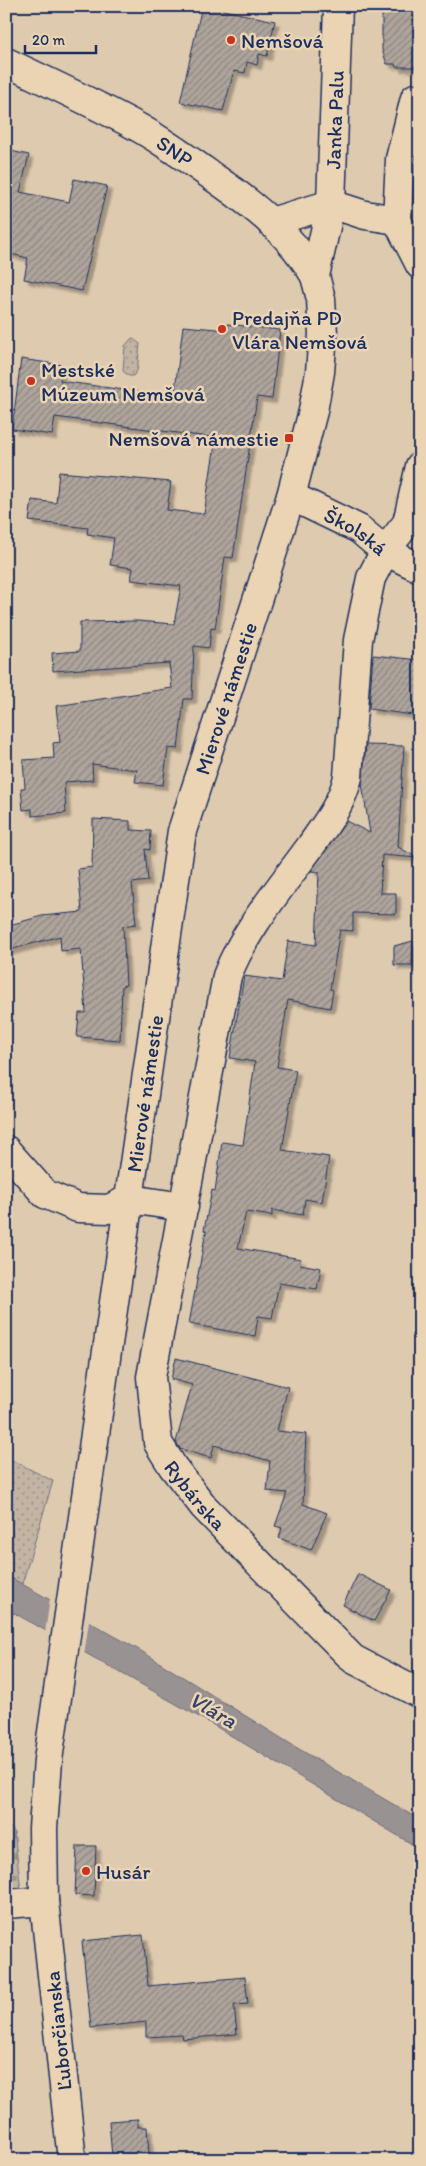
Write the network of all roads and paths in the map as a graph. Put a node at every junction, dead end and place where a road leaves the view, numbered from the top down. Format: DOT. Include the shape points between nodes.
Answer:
graph roads {
  1 [pos="338,6"];
  2 [pos="6,62"];
  3 [pos="415,98"];
  4 [pos="331,204"];
  5 [pos="271,222"];
  6 [pos="402,227"];
  7 [pos="420,265"];
  8 [pos="315,276"];
  9 [pos="420,466"];
  10 [pos="291,496"];
  11 [pos="386,551"];
  12 [pos="420,568"];
  13 [pos="6,1150"];
  14 [pos="129,1199"];
  15 [pos="184,1207"];
  16 [pos="420,1694"];
  17 [pos="44,1901"];
  18 [pos="6,1904"];
  19 [pos="72,2160"];
  1 -- 4 [label="street, Janka Palu"];
  2 -- 5 [label="street, SNP" via="121,118 191,161 250,202"];
  3 -- 6 [label="street" via="400,160"];
  4 -- 5 [label="street"];
  4 -- 6 [label="street"];
  4 -- 8 [label="street, Mierové námestie"];
  5 -- 8 [label="street, SNP" via="304,257"];
  6 -- 7 [label="street"];
  8 -- 10 [label="street, Mierové námestie" via="321,299 323,334 320,372"];
  9 -- 11 [label="street" via="408,523"];
  10 -- 11 [label="street, Školská" via="358,529"];
  10 -- 14 [label="street, Mierové námestie" via="182,831"];
  11 -- 12 [label="street, Školská"];
  11 -- 15 [label="street" via="372,578 358,640 345,791 328,822 257,921 230,967"];
  13 -- 14 [label="street, Mierové námestie" via="45,1194 78,1208 109,1209"];
  14 -- 15 [label="street, Mierové námestie"];
  14 -- 17 [label="street, Ľuborčianska" via="48,1760 43,1828"];
  15 -- 16 [label="street, Rybárska" via="151,1377 158,1442 204,1507 353,1659"];
  17 -- 18 [label="street"];
  17 -- 19 [label="street, Ľuborčianska"];
}
